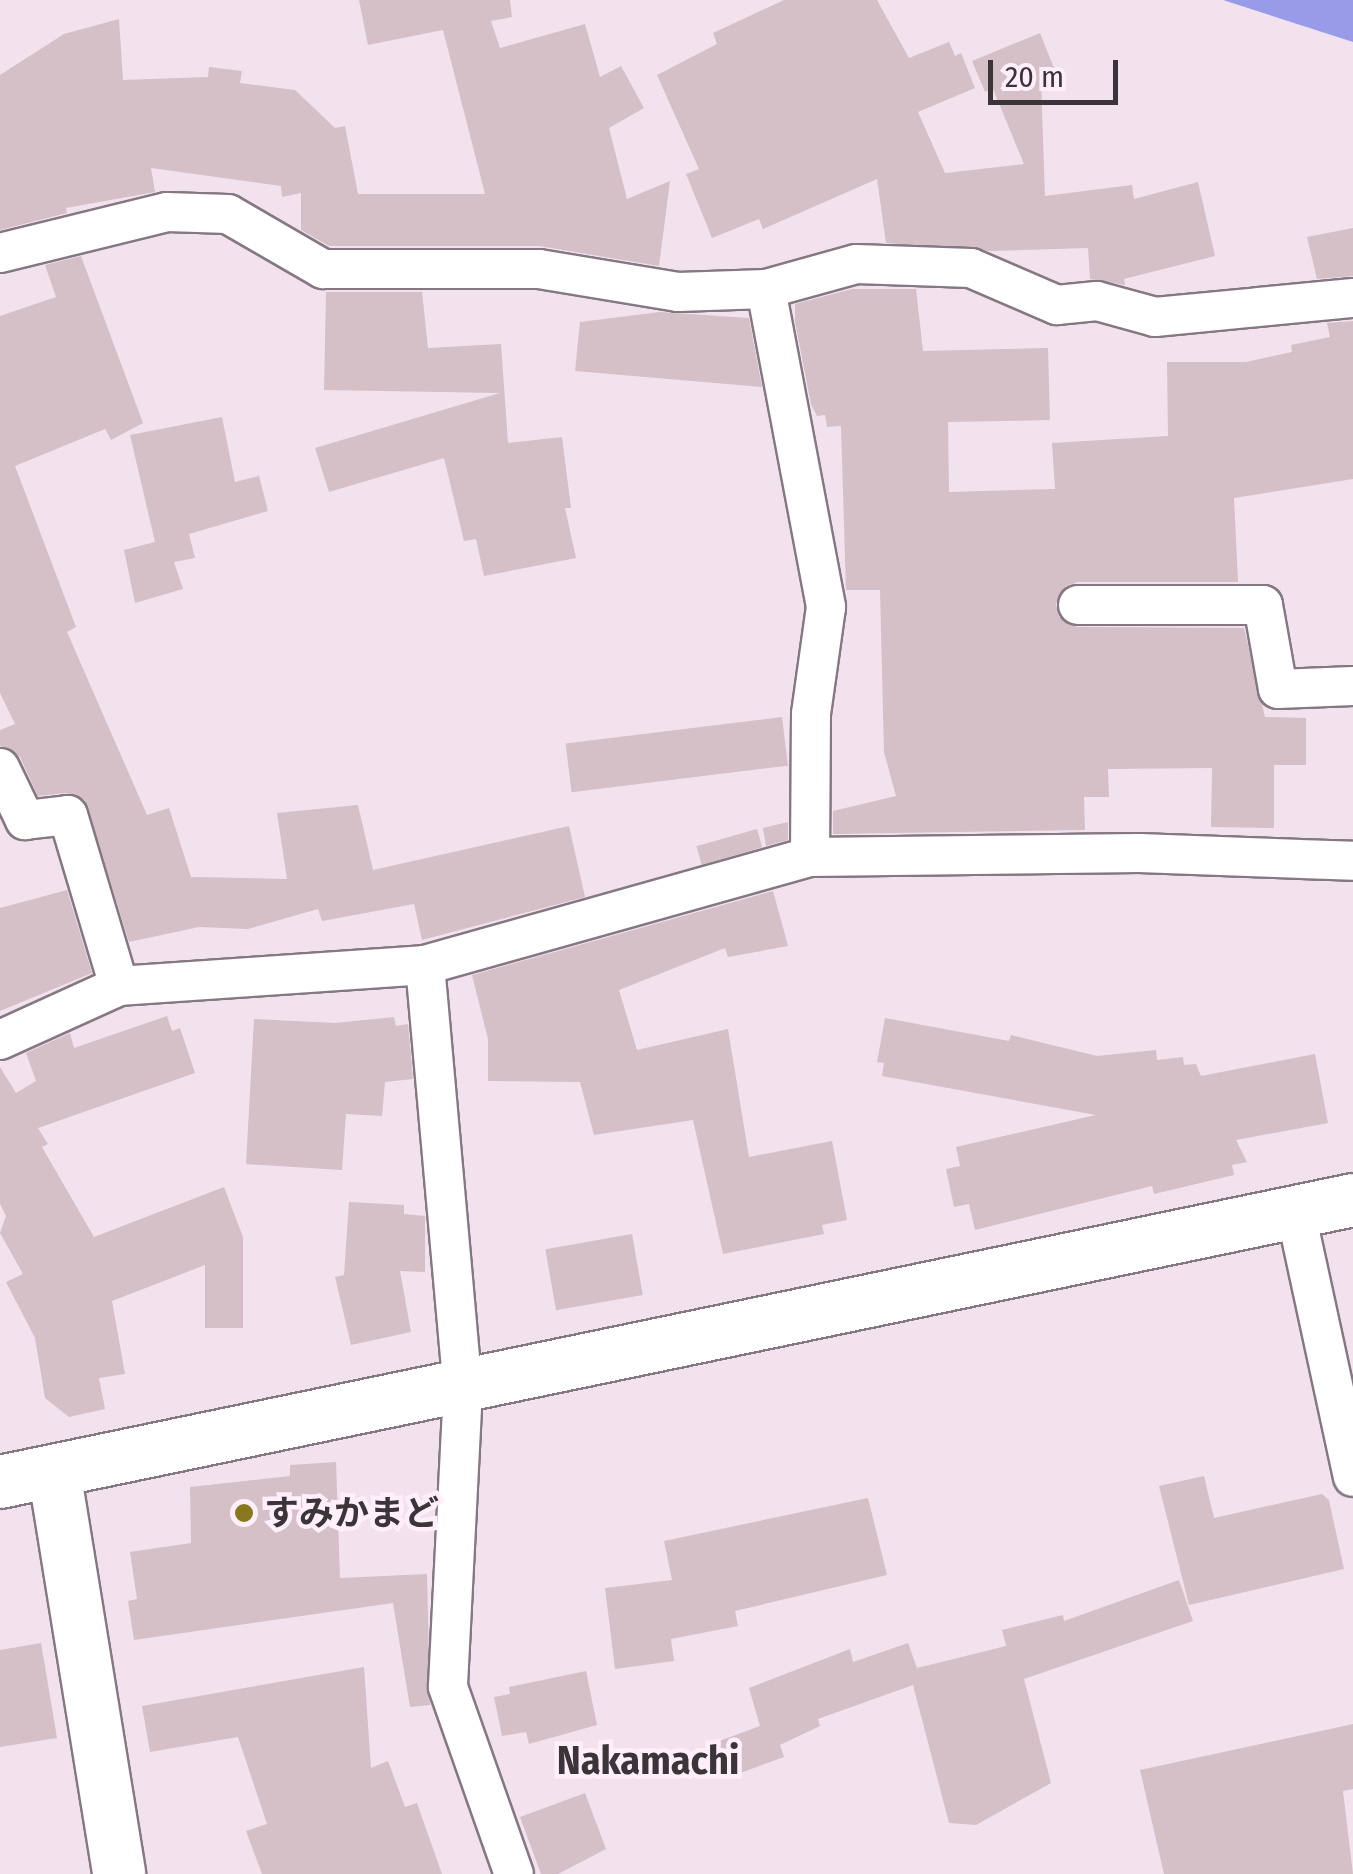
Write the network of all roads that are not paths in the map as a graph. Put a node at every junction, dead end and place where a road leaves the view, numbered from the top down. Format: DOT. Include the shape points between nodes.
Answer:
graph roads {
  1 [pos="0,253"];
  2 [pos="766,288"];
  3 [pos="1353,298"];
  4 [pos="1078,605"];
  5 [pos="1353,686"];
  6 [pos="0,768"];
  7 [pos="810,857"];
  8 [pos="1353,861"];
  9 [pos="425,965"];
  10 [pos="119,986"];
  11 [pos="0,1040"];
  12 [pos="1353,1200"];
  13 [pos="1295,1209"];
  14 [pos="463,1388"];
  15 [pos="54,1471"];
  16 [pos="1353,1477"];
  17 [pos="0,1482"];
  18 [pos="118,1874"];
  19 [pos="514,1874"];
  1 -- 2 [label="street" via="166,212 228,214 323,269 538,270 678,292"];
  2 -- 3 [label="street" via="856,264 971,268 1058,305 1097,300 1155,317"];
  2 -- 7 [label="street" via="826,607 811,714"];
  4 -- 5 [label="street" via="1263,605 1278,689"];
  6 -- 10 [label="street" via="25,820 68,815"];
  7 -- 8 [label="street" via="1139,853"];
  7 -- 9 [label="street"];
  9 -- 10 [label="street"];
  9 -- 14 [label="street"];
  10 -- 11 [label="street"];
  12 -- 13 [label="street"];
  13 -- 14 [label="street"];
  13 -- 16 [label="street"];
  14 -- 15 [label="street"];
  14 -- 19 [label="street" via="448,1687"];
  15 -- 17 [label="street"];
  15 -- 18 [label="street"];
}
